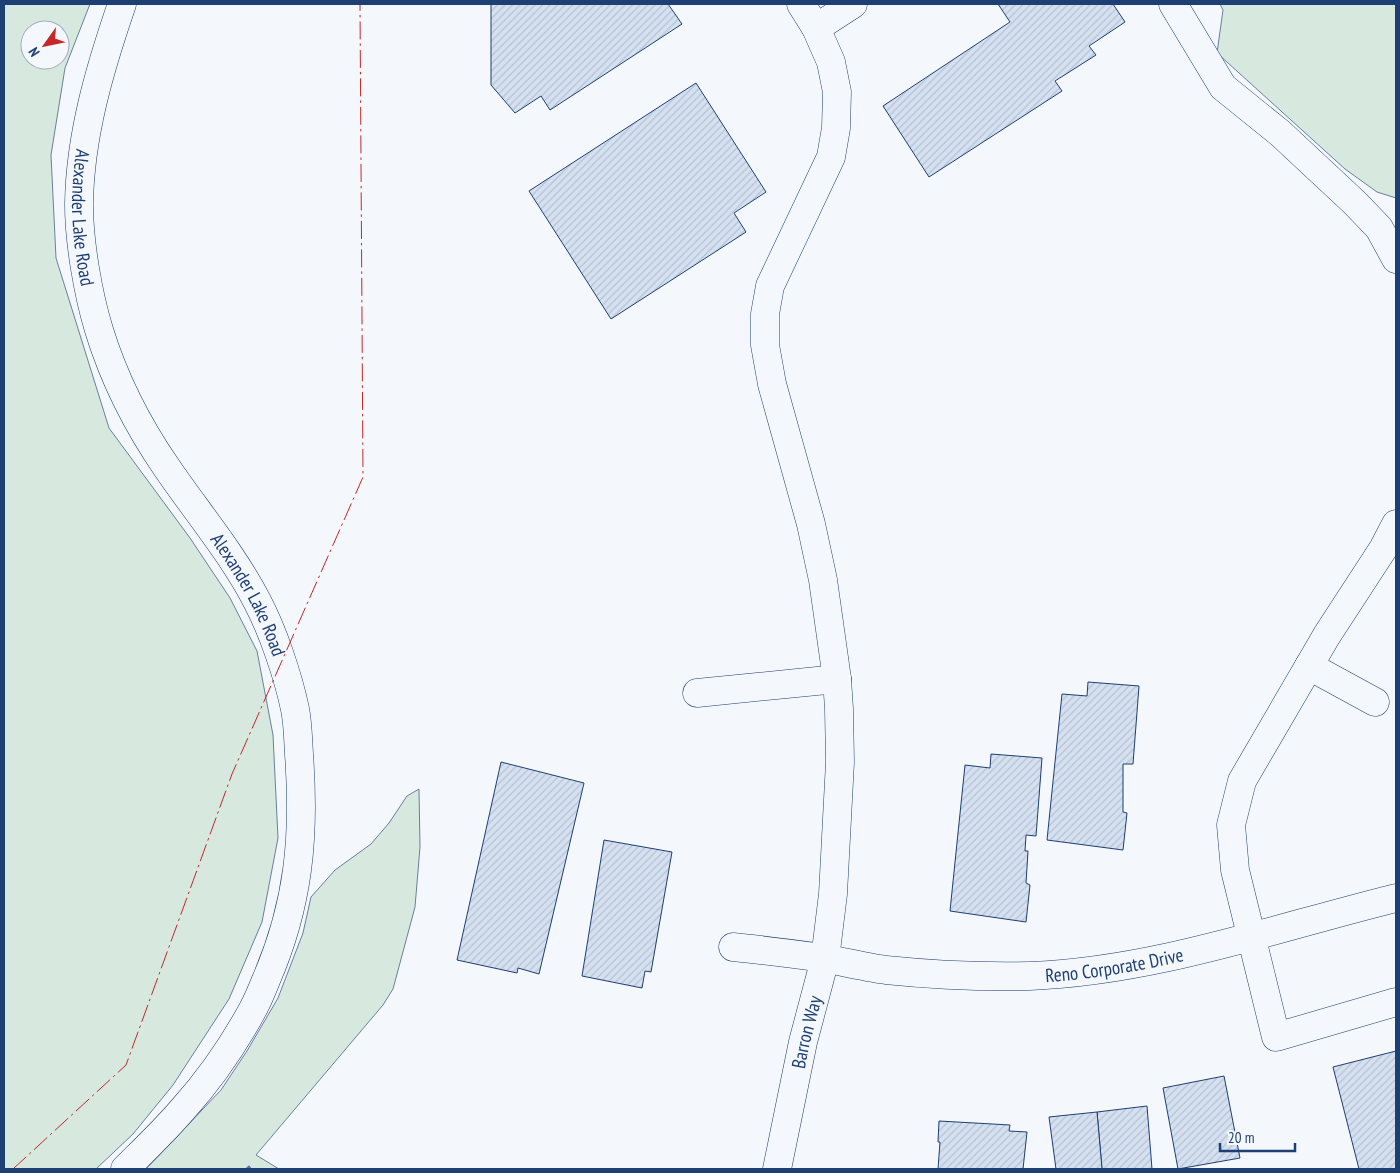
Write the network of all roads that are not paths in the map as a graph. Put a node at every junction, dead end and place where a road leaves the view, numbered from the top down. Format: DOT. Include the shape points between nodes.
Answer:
graph roads {
  1 [pos="122,4"];
  2 [pos="801,4"];
  3 [pos="853,4"];
  4 [pos="1173,4"];
  5 [pos="816,28"];
  6 [pos="1396,259"];
  7 [pos="1396,524"];
  8 [pos="1308,666"];
  9 [pos="837,679"];
  10 [pos="697,693"];
  11 [pos="1375,702"];
  12 [pos="1396,898"];
  13 [pos="1250,936"];
  14 [pos="733,946"];
  15 [pos="825,959"];
  16 [pos="1396,1002"];
  17 [pos="126,1169"];
  18 [pos="776,1169"];
  1 -- 17 [label="street, Alexander Lake Road" via="94,95 83,151 79,205 85,269 99,330 118,382 141,428 258,602 280,656 296,711 301,778 301,840 294,893 280,944 254,1008 223,1057 184,1108"];
  2 -- 5 [label="street, Barron Way"];
  3 -- 5 [label="street"];
  4 -- 6 [label="street" via="1223,87 1280,133 1355,203 1379,228"];
  5 -- 9 [label="street, Barron Way" via="831,62 837,92 836,128 830,157 770,286 765,314 765,345 772,384 811,524 823,580"];
  7 -- 8 [label="street"];
  8 -- 11 [label="street"];
  8 -- 13 [label="street" via="1242,781 1231,825 1235,870"];
  9 -- 10 [label="street"];
  9 -- 15 [label="street, Barron Way" via="840,762 833,894"];
  12 -- 13 [label="street, Reno Corporate Drive"];
  13 -- 15 [label="street, Reno Corporate Drive" via="1137,964 1031,976 935,974 857,966"];
  13 -- 16 [label="street" via="1276,1038"];
  14 -- 15 [label="street, Reno Corporate Drive"];
  15 -- 18 [label="street, Barron Way"];
}
